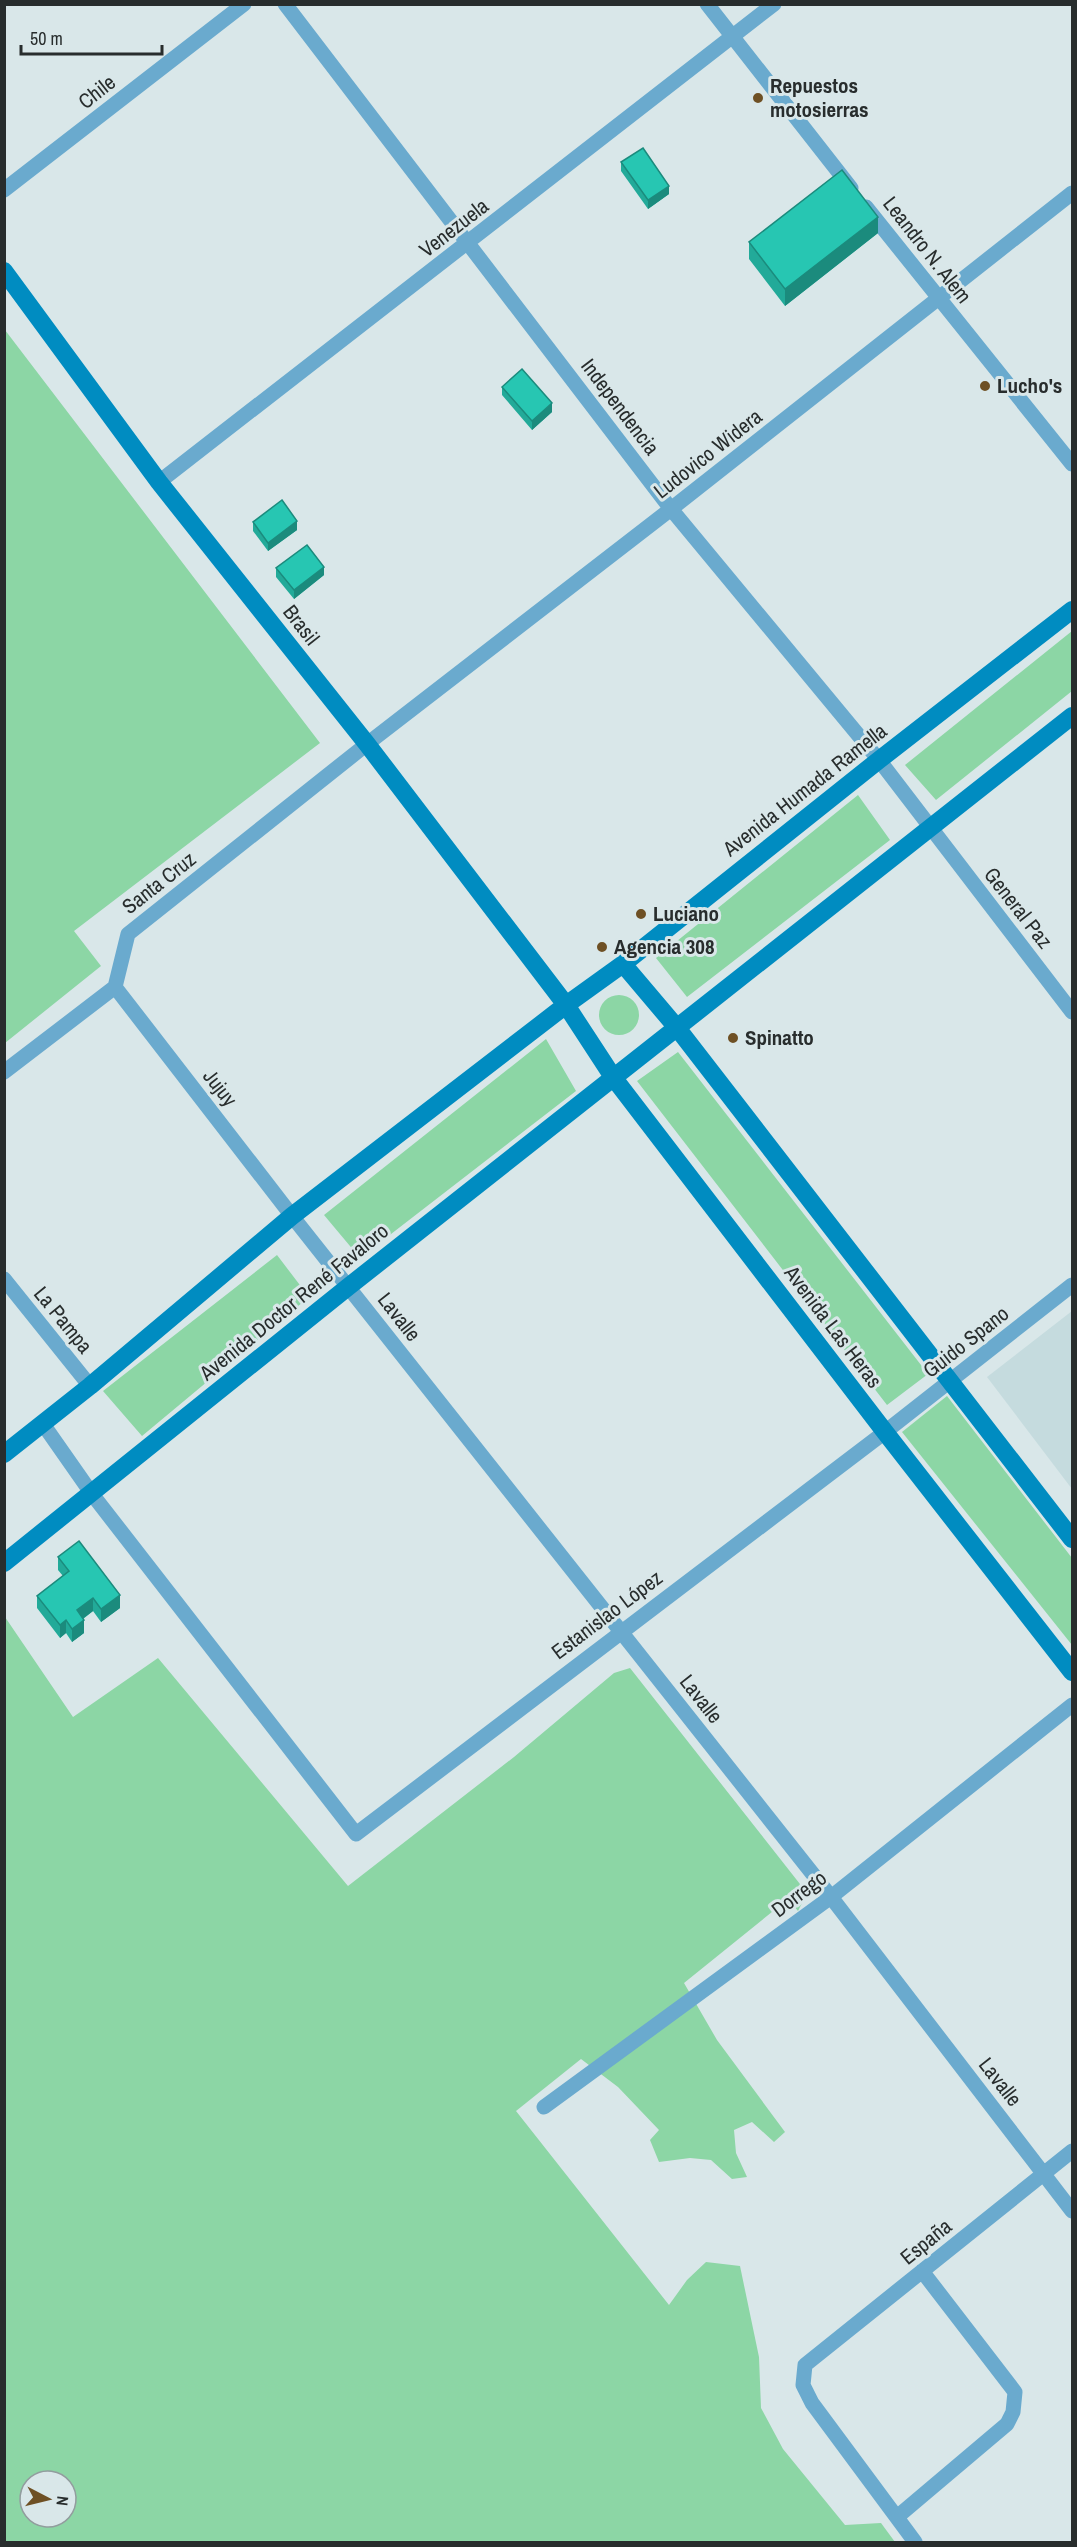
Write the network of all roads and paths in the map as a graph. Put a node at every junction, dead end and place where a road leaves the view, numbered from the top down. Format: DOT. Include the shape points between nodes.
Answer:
graph roads {
  1 [pos="244,4"];
  2 [pos="285,4"];
  3 [pos="707,4"];
  4 [pos="774,4"];
  5 [pos="733,36"];
  6 [pos="4,190"];
  7 [pos="1072,193"];
  8 [pos="469,243"];
  9 [pos="4,271"];
  10 [pos="938,299"];
  11 [pos="1072,464"];
  12 [pos="159,482"];
  13 [pos="671,509"];
  14 [pos="1072,610"];
  15 [pos="1072,716"];
  16 [pos="367,744"];
  17 [pos="879,760"];
  18 [pos="931,829"];
  19 [pos="623,964"];
  20 [pos="115,987"];
  21 [pos="566,1005"];
  22 [pos="1072,1012"];
  23 [pos="678,1029"];
  24 [pos="4,1072"];
  25 [pos="613,1077"];
  26 [pos="292,1216"];
  27 [pos="4,1279"];
  28 [pos="1072,1286"];
  29 [pos="348,1287"];
  30 [pos="950,1381"];
  31 [pos="90,1386"];
  32 [pos="43,1424"];
  33 [pos="885,1432"];
  34 [pos="4,1454"];
  35 [pos="92,1494"];
  36 [pos="1072,1539"];
  37 [pos="4,1563"];
  38 [pos="621,1631"];
  39 [pos="1072,1672"];
  40 [pos="1072,1705"];
  41 [pos="831,1897"];
  42 [pos="544,2107"];
  43 [pos="1072,2151"];
  44 [pos="1044,2174"];
  45 [pos="1072,2211"];
  46 [pos="922,2271"];
  47 [pos="897,2517"];
  48 [pos="915,2542"];
  1 -- 6 [label="street, Chile"];
  2 -- 8 [label="street, Independencia"];
  3 -- 5 [label="street, Leandro N. Alem"];
  4 -- 5 [label="street, Venezuela"];
  5 -- 8 [label="street, Venezuela"];
  5 -- 10 [label="street, Leandro N. Alem"];
  7 -- 10 [label="street, Ludovico Widera"];
  8 -- 12 [label="street, Venezuela"];
  8 -- 13 [label="street, Independencia"];
  9 -- 12 [label="main road, Brasil"];
  10 -- 11 [label="street, Leandro N. Alem"];
  10 -- 13 [label="street, Ludovico Widera"];
  12 -- 16 [label="main road, Brasil"];
  13 -- 16 [label="street, Ludovico Widera"];
  13 -- 17 [label="street, Independencia"];
  14 -- 17 [label="main road, Avenida Humada Ramella"];
  15 -- 18 [label="main road"];
  16 -- 20 [label="street, Santa Cruz" via="128,934"];
  16 -- 21 [label="main road, Brasil"];
  17 -- 18 [label="street, Independencia"];
  17 -- 19 [label="main road, Avenida Humada Ramella"];
  18 -- 22 [label="street, General Paz"];
  18 -- 23 [label="main road"];
  19 -- 21 [label="main road, Avenida Humada Ramella"];
  19 -- 23 [label="main road"];
  20 -- 24 [label="street"];
  20 -- 26 [label="street, Jujuy"];
  21 -- 25 [label="main road, Avenida Las Heras"];
  21 -- 26 [label="main road"];
  23 -- 25 [label="main road"];
  23 -- 30 [label="main road"];
  25 -- 29 [label="main road, Avenida Doctor René Favaloro"];
  25 -- 33 [label="main road, Avenida Las Heras"];
  26 -- 29 [label="street, Lavalle"];
  26 -- 31 [label="main road"];
  27 -- 31 [label="street, La Pampa"];
  28 -- 30 [label="street, Guido Spano"];
  29 -- 35 [label="main road, Avenida Doctor René Favaloro"];
  29 -- 38 [label="street, Lavalle"];
  30 -- 33 [label="street, Guido Spano"];
  30 -- 36 [label="main road"];
  31 -- 32 [label="main road"];
  32 -- 34 [label="main road"];
  32 -- 35 [label="street"];
  33 -- 38 [label="street, Estanislao López"];
  33 -- 39 [label="main road, Avenida Las Heras"];
  35 -- 37 [label="main road, Avenida Doctor René Favaloro"];
  35 -- 38 [label="street, Estanislao López" via="356,1834"];
  38 -- 41 [label="street, Lavalle"];
  40 -- 41 [label="street, Dorrego"];
  41 -- 42 [label="street, Dorrego"];
  41 -- 44 [label="street, Lavalle"];
  43 -- 44 [label="street, España"];
  44 -- 45 [label="street, Lavalle"];
  44 -- 46 [label="street, España"];
  46 -- 47 [label="street" via="1015,2392 1013,2412 1006,2424"];
  46 -- 47 [label="street, España" via="805,2365 803,2385 812,2403"];
  47 -- 48 [label="street"];
}
